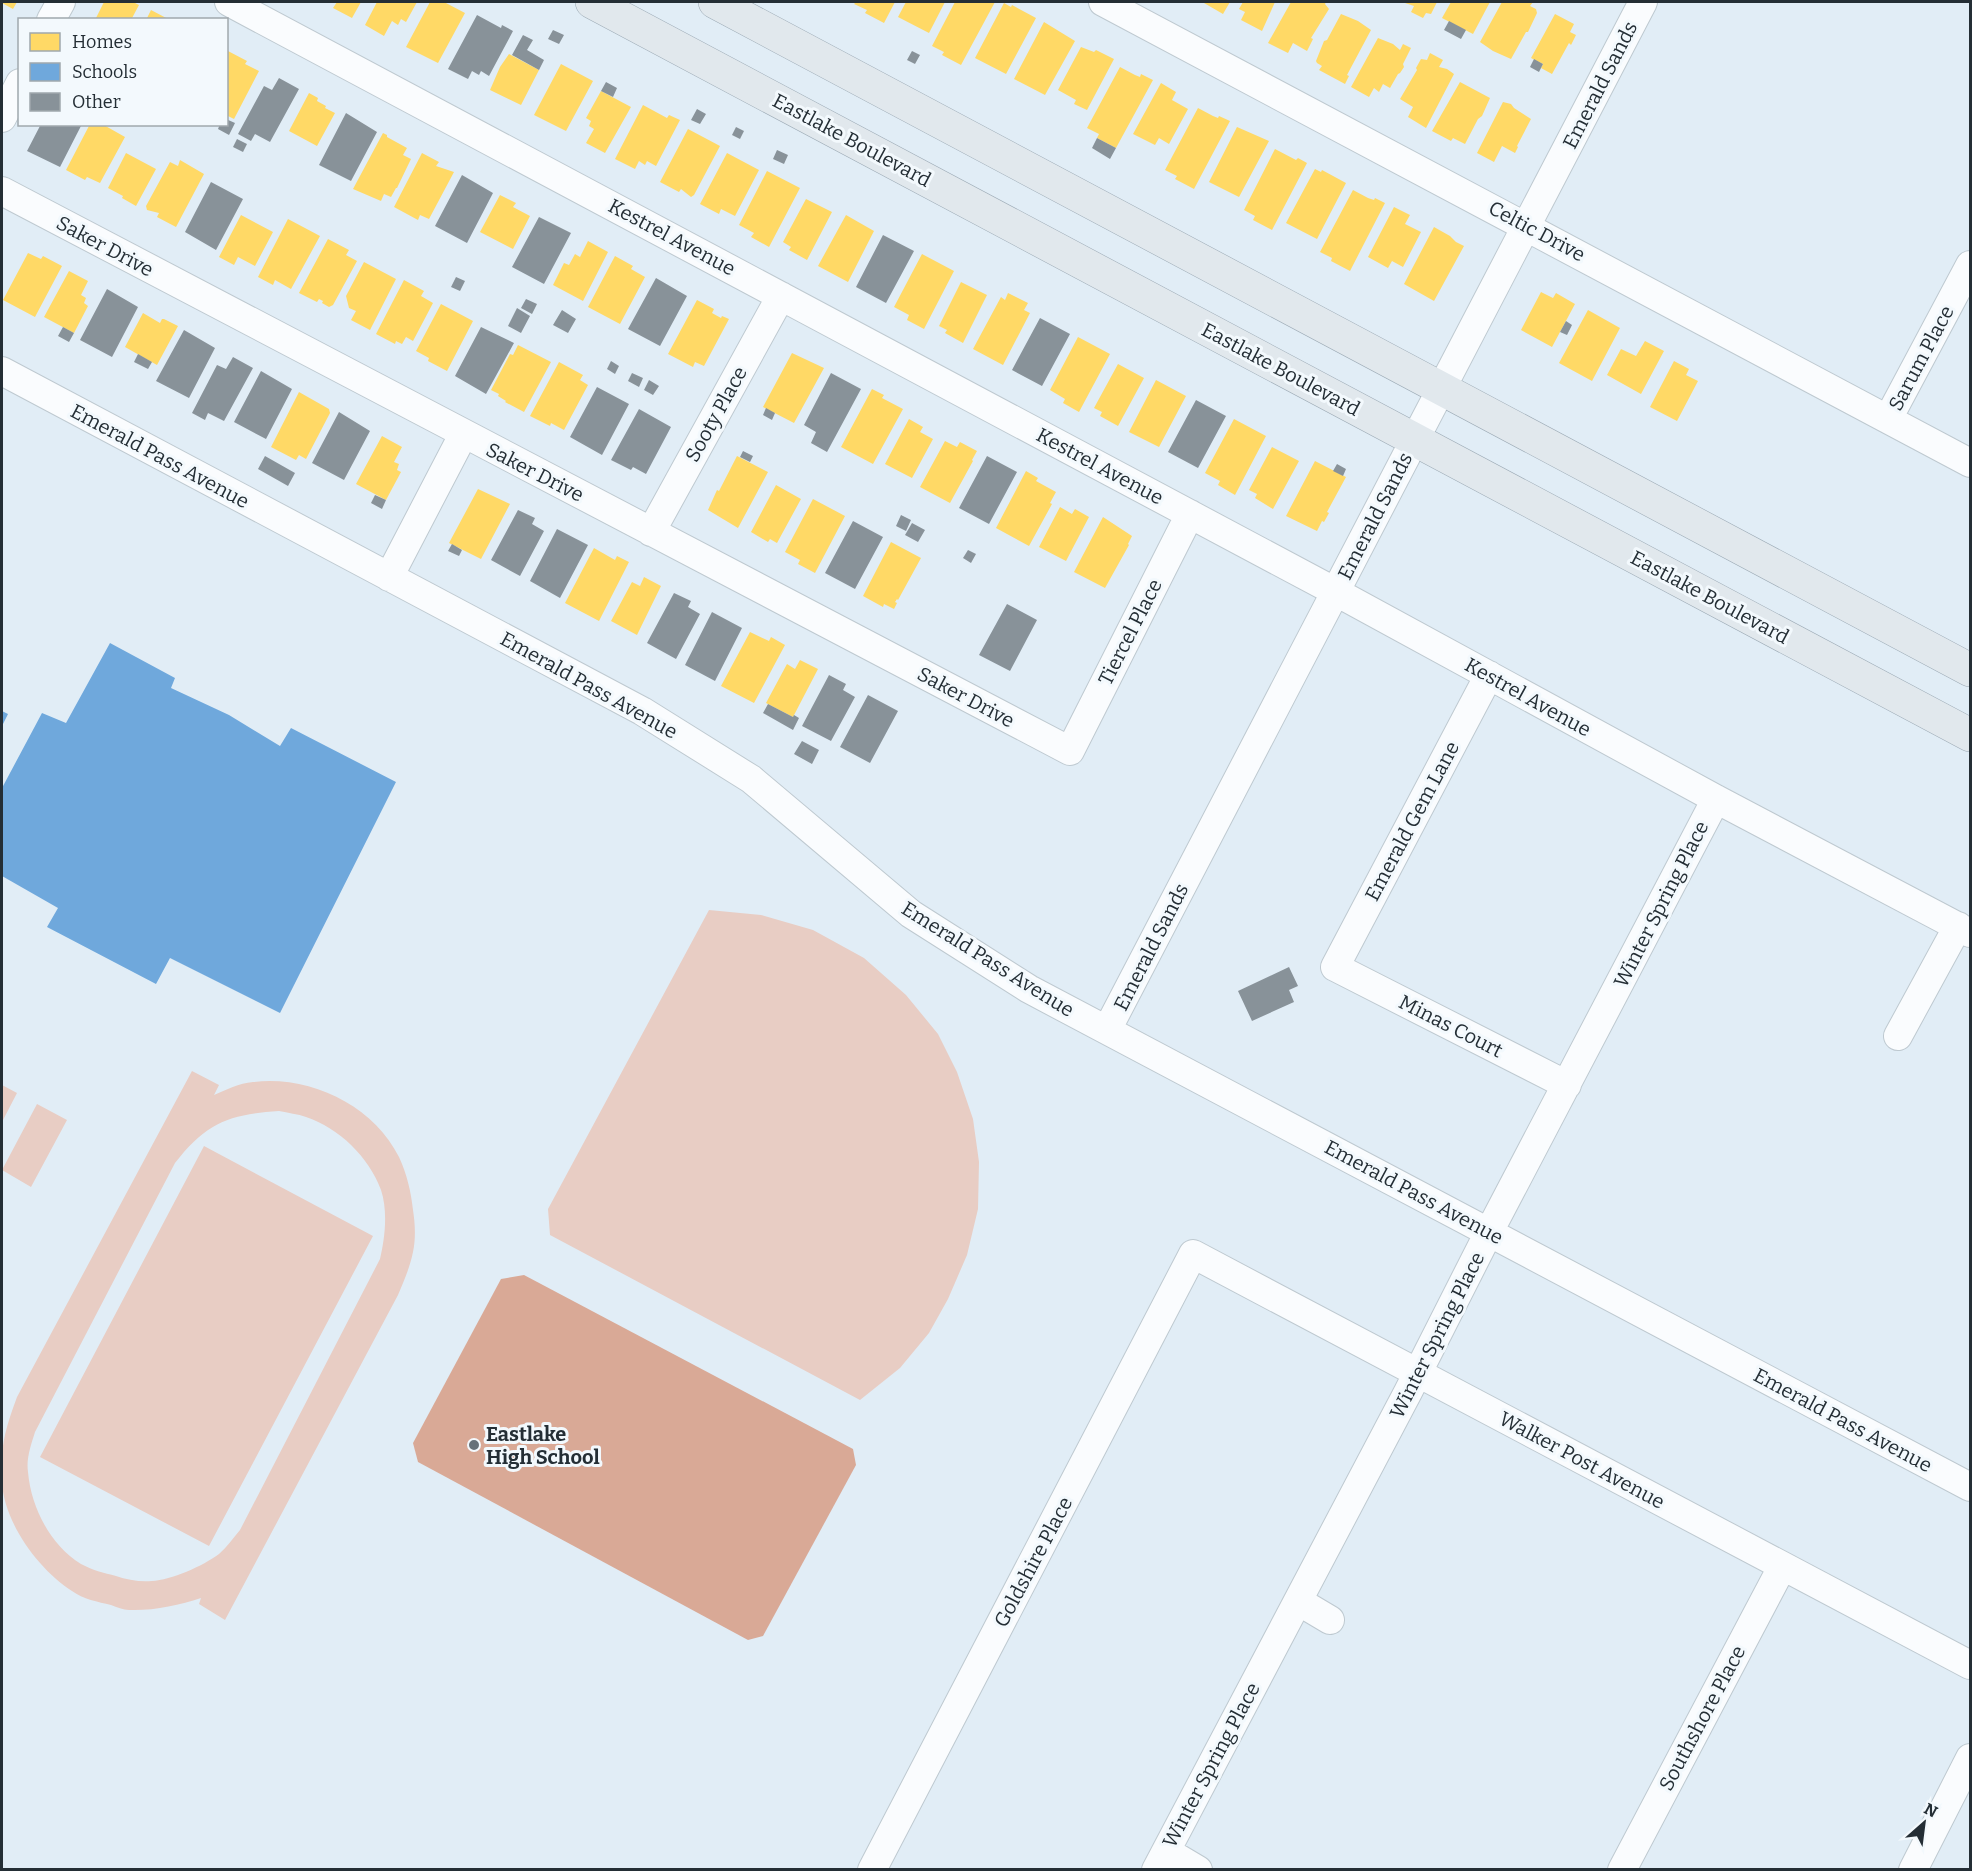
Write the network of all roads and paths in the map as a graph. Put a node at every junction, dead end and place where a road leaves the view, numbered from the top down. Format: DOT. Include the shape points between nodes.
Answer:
graph roads {
  1 [pos="61,2"];
  2 [pos="229,2"];
  3 [pos="592,2"];
  4 [pos="715,2"];
  5 [pos="1103,2"];
  6 [pos="1632,5"];
  7 [pos="52,18"];
  8 [pos="18,87"];
  9 [pos="2,118"];
  10 [pos="2,191"];
  11 [pos="1527,225"];
  12 [pos="1971,265"];
  13 [pos="781,296"];
  14 [pos="2,371"];
  15 [pos="1441,388"];
  16 [pos="1888,419"];
  17 [pos="464,435"];
  18 [pos="1414,440"];
  19 [pos="1971,462"];
  20 [pos="1190,514"];
  21 [pos="651,532"];
  22 [pos="389,577"];
  23 [pos="1336,592"];
  24 [pos="1971,670"];
  25 [pos="1490,675"];
  26 [pos="1971,735"];
  27 [pos="1070,751"];
  28 [pos="1716,799"];
  29 [pos="1964,929"];
  30 [pos="1335,967"];
  31 [pos="1107,1030"];
  32 [pos="1898,1036"];
  33 [pos="1567,1085"];
  34 [pos="1489,1232"];
  35 [pos="1193,1254"];
  36 [pos="1418,1373"];
  37 [pos="1971,1487"];
  38 [pos="1782,1566"];
  39 [pos="1298,1601"];
  40 [pos="1330,1620"];
  41 [pos="1971,1665"];
  42 [pos="1971,1758"];
  43 [pos="1161,1860"];
  44 [pos="872,1869"];
  45 [pos="1198,1869"];
  46 [pos="1622,1869"];
  47 [pos="1913,1869"];
  1 -- 7 [label="street"];
  2 -- 13 [label="street, Kestrel Avenue"];
  3 -- 18 [label="main road, Eastlake Boulevard"];
  4 -- 15 [label="main road"];
  5 -- 11 [label="street, Celtic Drive"];
  6 -- 11 [label="street, Emerald Sands"];
  8 -- 9 [label="street"];
  10 -- 17 [label="street, Saker Drive"];
  11 -- 15 [label="street, Emerald Sands"];
  11 -- 16 [label="street, Celtic Drive"];
  12 -- 16 [label="street, Sarum Place"];
  13 -- 20 [label="street, Kestrel Avenue"];
  13 -- 21 [label="street, Sooty Place"];
  14 -- 22 [label="street, Emerald Pass Avenue"];
  15 -- 18 [label="street, Emerald Sands"];
  15 -- 24 [label="main road"];
  16 -- 19 [label="street, Celtic Drive"];
  17 -- 21 [label="street, Saker Drive"];
  17 -- 22 [label="street"];
  18 -- 23 [label="street, Emerald Sands"];
  18 -- 26 [label="main road, Eastlake Boulevard"];
  20 -- 23 [label="street, Kestrel Avenue"];
  20 -- 27 [label="street, Tiercel Place"];
  21 -- 27 [label="street, Saker Drive"];
  22 -- 31 [label="street, Emerald Pass Avenue" via="642,711 751,779 911,914 1029,989"];
  23 -- 25 [label="street, Kestrel Avenue"];
  23 -- 31 [label="street, Emerald Sands"];
  25 -- 28 [label="street, Kestrel Avenue"];
  25 -- 30 [label="street, Emerald Gem Lane"];
  28 -- 29 [label="street, Kestrel Avenue"];
  28 -- 33 [label="street, Winter Spring Place"];
  29 -- 32 [label="street"];
  30 -- 33 [label="street, Minas Court"];
  31 -- 34 [label="street, Emerald Pass Avenue"];
  33 -- 34 [label="street, Winter Spring Place"];
  34 -- 36 [label="street, Winter Spring Place"];
  34 -- 37 [label="street, Emerald Pass Avenue"];
  35 -- 36 [label="street, Walker Post Avenue"];
  35 -- 44 [label="street, Goldshire Place"];
  36 -- 38 [label="street, Walker Post Avenue"];
  36 -- 39 [label="street, Winter Spring Place"];
  38 -- 41 [label="street, Walker Post Avenue"];
  38 -- 46 [label="street, Southshore Place"];
  39 -- 40 [label="street"];
  39 -- 43 [label="street, Winter Spring Place"];
  42 -- 47 [label="street"];
  43 -- 45 [label="street"];
}
